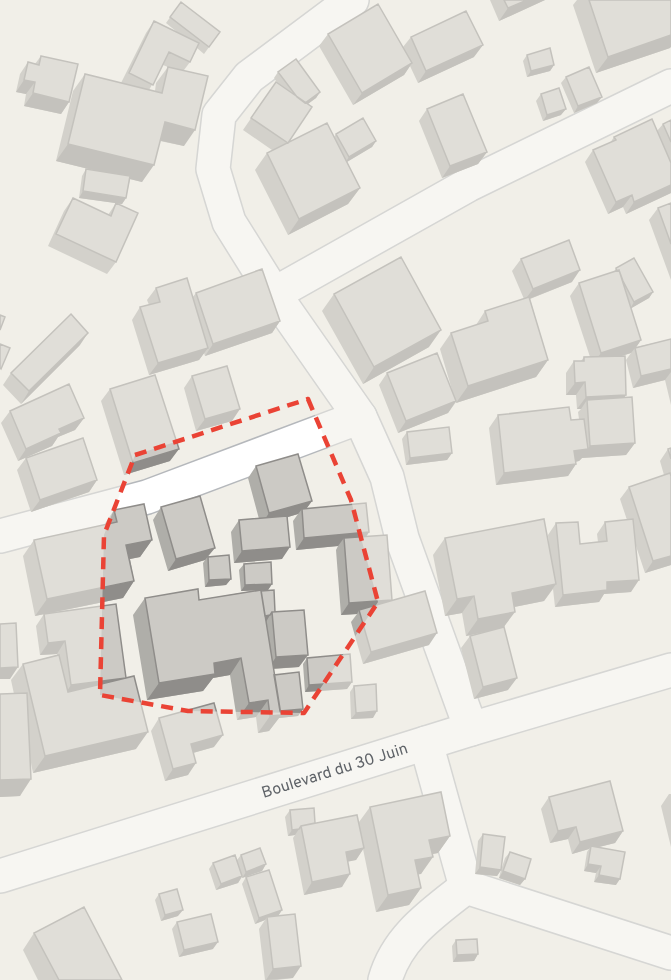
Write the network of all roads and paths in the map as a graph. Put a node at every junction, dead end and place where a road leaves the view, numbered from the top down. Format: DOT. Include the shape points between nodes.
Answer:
graph roads {
  1 [pos="352,0"];
  2 [pos="671,86"];
  3 [pos="274,294"];
  4 [pos="360,417"];
  5 [pos="0,536"];
  6 [pos="671,670"];
  7 [pos="471,729"];
  8 [pos="426,743"];
  9 [pos="0,876"];
  10 [pos="466,887"];
  11 [pos="671,953"];
  12 [pos="385,980"];
  1 -- 3 [label="street" via="249,77 219,115 213,169 229,222"];
  2 -- 3 [label="street" via="468,184"];
  3 -- 4 [label="street"];
  4 -- 5 [label="street" via="147,497"];
  4 -- 7 [label="street" via="387,477 402,538"];
  6 -- 7 [label="street, Boulevard du 30 Juin"];
  7 -- 8 [label="street, Boulevard du 30 Juin"];
  8 -- 9 [label="street, Boulevard du 30 Juin"];
  8 -- 10 [label="street"];
  10 -- 11 [label="street"];
  10 -- 12 [label="street" via="404,940"];
}
